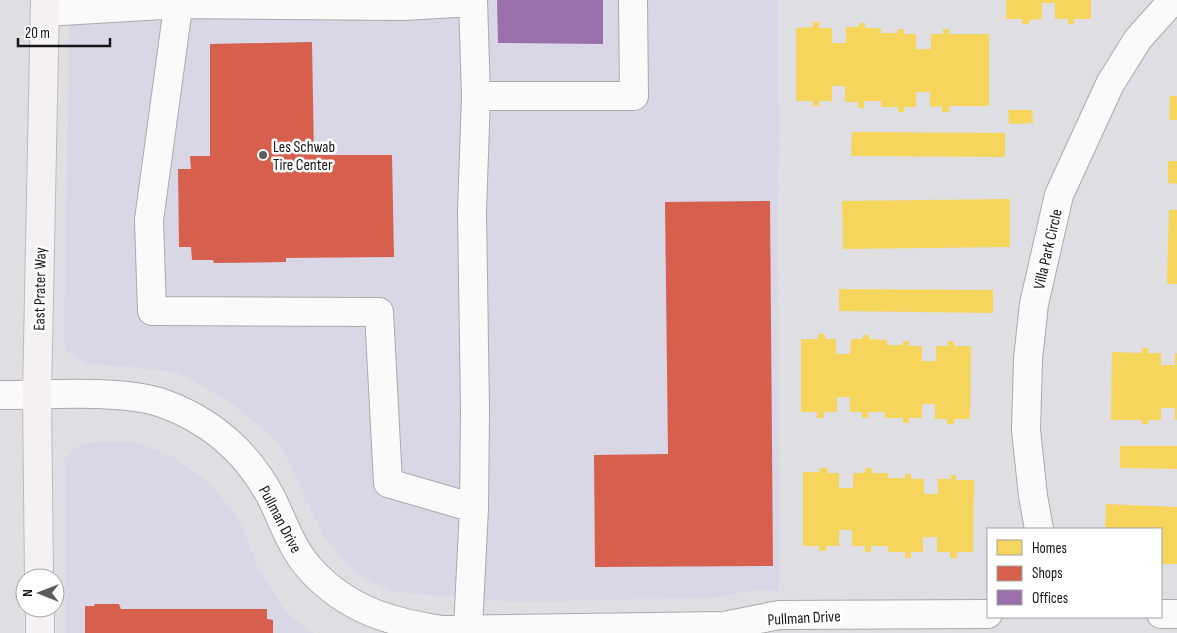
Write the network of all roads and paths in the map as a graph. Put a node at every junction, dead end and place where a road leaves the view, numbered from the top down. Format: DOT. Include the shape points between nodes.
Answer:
graph roads {
  1 [pos="633,0"];
  2 [pos="1173,0"];
  3 [pos="473,1"];
  4 [pos="179,2"];
  5 [pos="403,3"];
  6 [pos="45,6"];
  7 [pos="476,96"];
  8 [pos="37,395"];
  9 [pos="0,396"];
  10 [pos="474,508"];
  11 [pos="1039,528"];
  12 [pos="39,568"];
  13 [pos="987,614"];
  14 [pos="1162,614"];
  15 [pos="1177,614"];
  16 [pos="40,618"];
  17 [pos="725,630"];
  18 [pos="483,631"];
  19 [pos="40,633"];
  1 -- 7 [label="street" via="634,96"];
  2 -- 11 [label="street, Villa Park Circle" via="1138,39 1110,84 1060,196 1034,304 1028,358 1026,430"];
  3 -- 5 [label="street"];
  3 -- 7 [label="street"];
  4 -- 5 [label="street"];
  4 -- 6 [label="street"];
  4 -- 10 [label="street" via="149,220 152,311 379,312 388,483"];
  6 -- 8 [label="main road, East Prater Way"];
  7 -- 10 [label="street" via="472,211"];
  8 -- 9 [label="street, Pullman Drive"];
  8 -- 12 [label="main road, East Prater Way"];
  8 -- 18 [label="street, Pullman Drive" via="128,396 160,402 192,416 224,437 248,462 271,497 285,531 300,555 339,595 372,614 405,624 442,630"];
  10 -- 18 [label="street"];
  13 -- 17 [label="street, Pullman Drive" via="779,615"];
  14 -- 15 [label="street"];
  16 -- 19 [label="main road"];
  17 -- 18 [label="street, Pullman Drive"];
}
